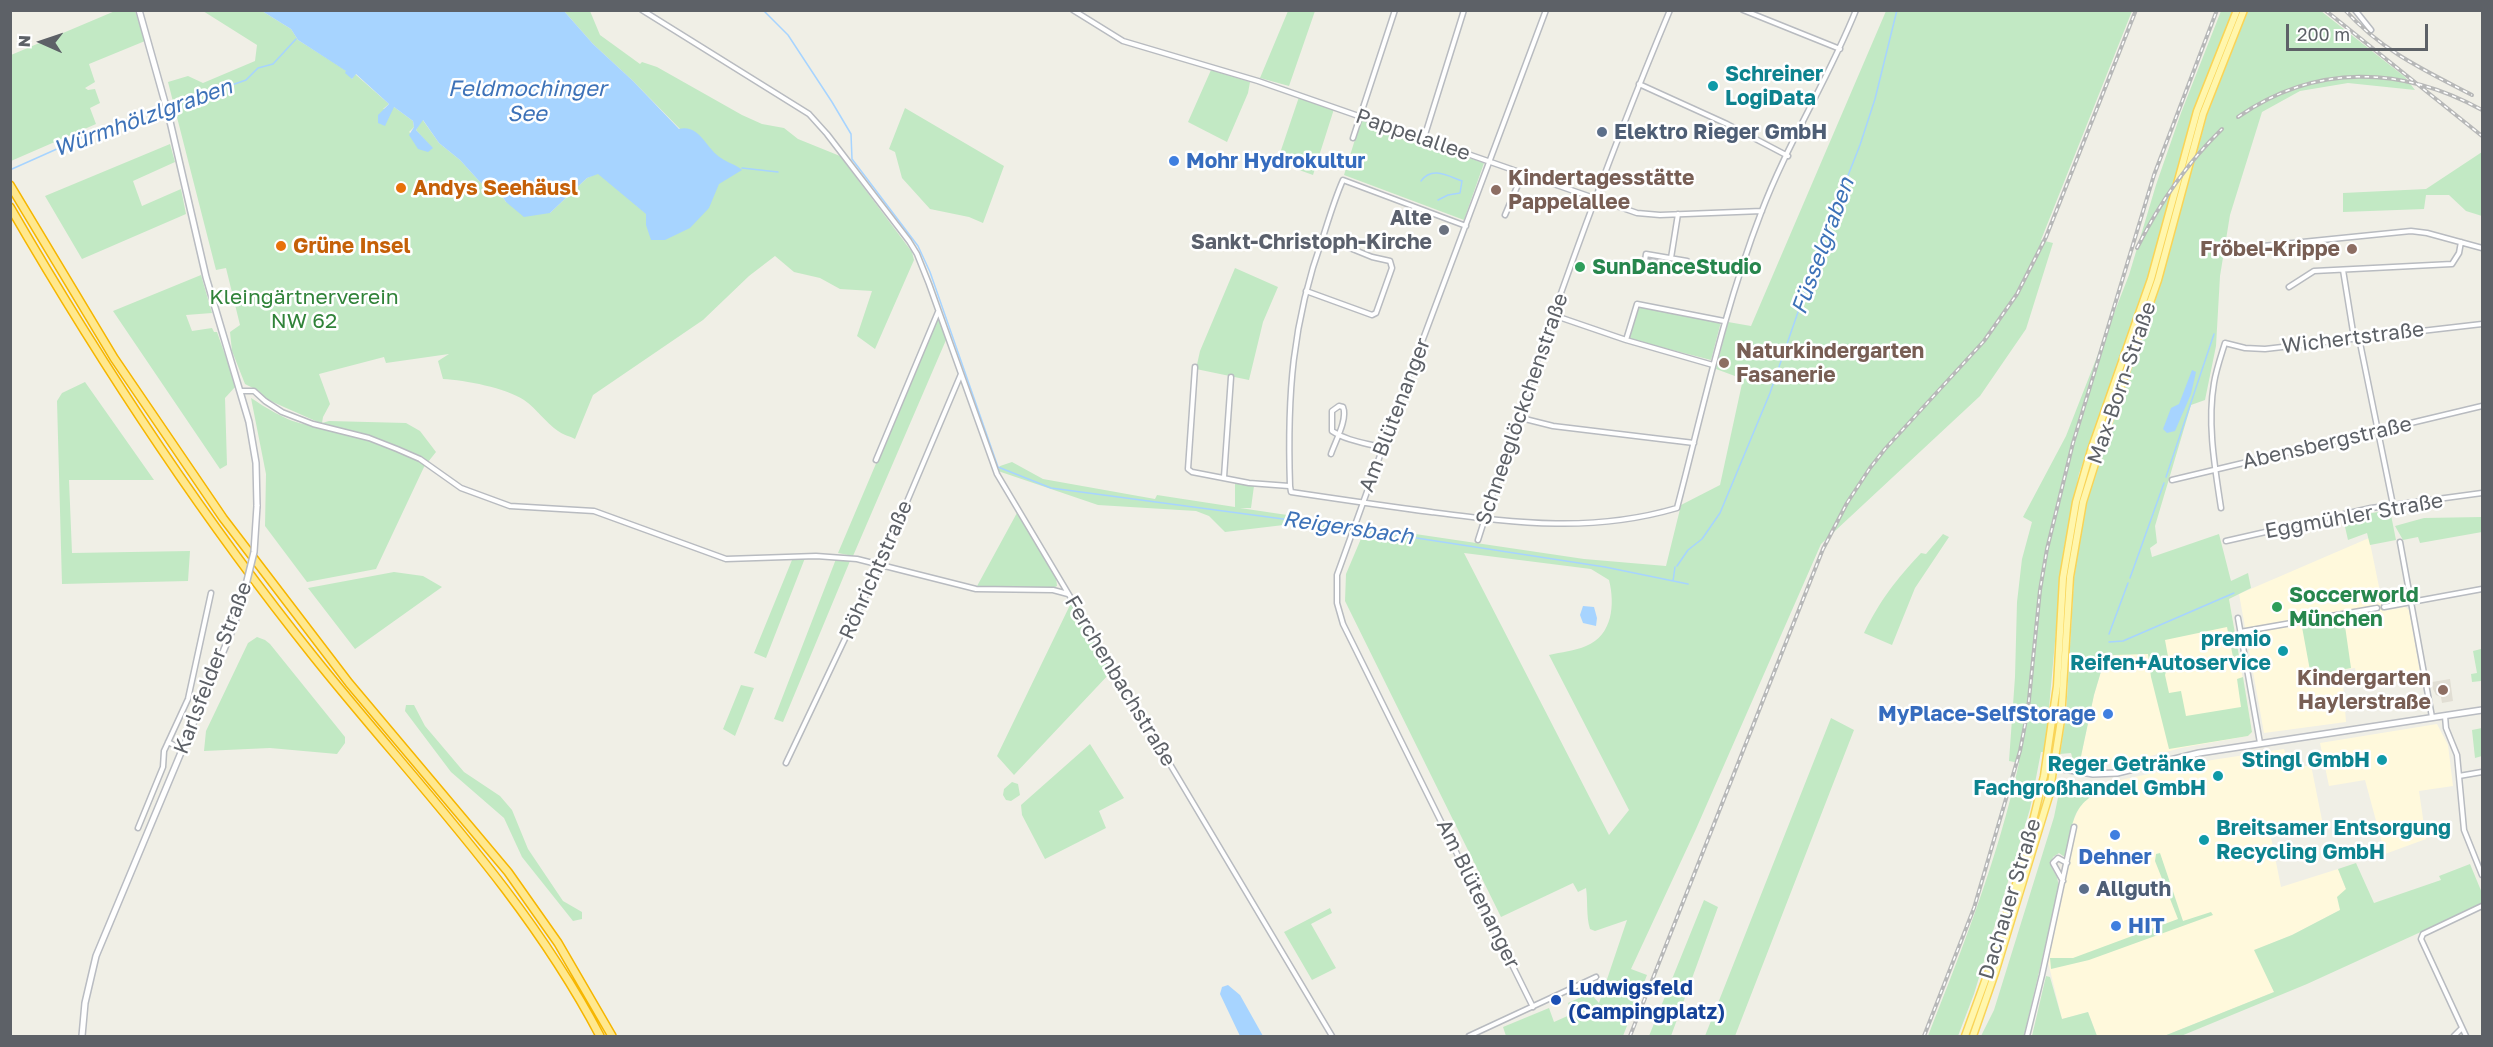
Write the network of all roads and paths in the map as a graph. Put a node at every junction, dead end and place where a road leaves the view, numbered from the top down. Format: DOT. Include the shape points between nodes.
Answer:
graph roads {
  1 [pos="139,10"];
  2 [pos="642,10"];
  3 [pos="1073,10"];
  4 [pos="1395,10"];
  5 [pos="1464,10"];
  6 [pos="1546,10"];
  7 [pos="1670,10"];
  8 [pos="1743,10"];
  9 [pos="1856,10"];
  10 [pos="2237,10"];
  11 [pos="2244,10"];
  12 [pos="2355,10"];
  13 [pos="2371,30"];
  14 [pos="1840,49"];
  15 [pos="1639,84"];
  16 [pos="1360,117"];
  17 [pos="1353,138"];
  18 [pos="1424,138"];
  19 [pos="1788,156"];
  20 [pos="1490,162"];
  21 [pos="1523,173"];
  22 [pos="10,184"];
  23 [pos="1595,199"];
  24 [pos="10,207"];
  25 [pos="1762,211"];
  26 [pos="1678,214"];
  27 [pos="1505,215"];
  28 [pos="1466,226"];
  29 [pos="1323,237"];
  30 [pos="2461,242"];
  31 [pos="2230,246"];
  32 [pos="2482,248"];
  33 [pos="1671,258"];
  34 [pos="2343,270"];
  35 [pos="2289,287"];
  36 [pos="1306,291"];
  37 [pos="938,312"];
  38 [pos="1553,315"];
  39 [pos="1724,321"];
  40 [pos="2482,324"];
  41 [pos="2357,338"];
  42 [pos="1626,340"];
  43 [pos="1713,365"];
  44 [pos="1195,367"];
  45 [pos="961,374"];
  46 [pos="1231,377"];
  47 [pos="241,391"];
  48 [pos="2482,406"];
  49 [pos="1517,417"];
  50 [pos="2379,430"];
  51 [pos="1338,434"];
  52 [pos="1694,443"];
  53 [pos="1383,448"];
  54 [pos="1331,454"];
  55 [pos="876,460"];
  56 [pos="2216,469"];
  57 [pos="1224,477"];
  58 [pos="2172,480"];
  59 [pos="1290,486"];
  60 [pos="2482,493"];
  61 [pos="1363,503"];
  62 [pos="2393,506"];
  63 [pos="2221,508"];
  64 [pos="1485,519"];
  65 [pos="1478,540"];
  66 [pos="2226,541"];
  67 [pos="2400,542"];
  68 [pos="881,563"];
  69 [pos="1061,582"];
  70 [pos="2482,589"];
  71 [pos="1056,591"];
  72 [pos="211,593"];
  73 [pos="1068,594"];
  74 [pos="2411,602"];
  75 [pos="2384,607"];
  76 [pos="2377,608"];
  77 [pos="2238,618"];
  78 [pos="2240,632"];
  79 [pos="2482,710"];
  80 [pos="2445,716"];
  81 [pos="2432,717"];
  82 [pos="168,742"];
  83 [pos="2260,743"];
  84 [pos="183,750"];
  85 [pos="786,763"];
  86 [pos="2046,766"];
  87 [pos="2054,768"];
  88 [pos="2482,772"];
  89 [pos="2459,776"];
  90 [pos="2074,827"];
  91 [pos="138,828"];
  92 [pos="2067,863"];
  93 [pos="2482,875"];
  94 [pos="2063,882"];
  95 [pos="2482,906"];
  96 [pos="1596,977"];
  97 [pos="1533,1007"];
  98 [pos="2462,1028"];
  99 [pos="82,1036"];
  100 [pos="600,1036"];
  101 [pos="612,1036"];
  102 [pos="1332,1036"];
  103 [pos="1469,1036"];
  104 [pos="1965,1036"];
  105 [pos="1973,1036"];
  106 [pos="2026,1036"];
  107 [pos="2454,1036"];
  108 [pos="2466,1036"];
  1 -- 47 [label="street, Karlsfelder Straße" via="166,102 206,278"];
  2 -- 37 [label="street, Ferchenbachstraße" via="818,123 909,241"];
  3 -- 16 [label="street, Pappelallee" via="1123,40"];
  4 -- 16 [label="street"];
  5 -- 18 [label="street"];
  6 -- 20 [label="street, Am Blütenanger"];
  7 -- 15 [label="street, Schneeglöckchenstraße"];
  8 -- 14 [label="street"];
  9 -- 14 [label="street"];
  10 -- 86 [label="main road, Max-Born-Straße" via="2197,111 2151,279 2076,502 2063,578"];
  11 -- 87 [label="main road, Max-Born-Straße" via="2203,114 2158,280 2083,502 2070,577"];
  12 -- 13 [label="street"];
  14 -- 19 [label="street"];
  15 -- 19 [label="street"];
  15 -- 23 [label="street, Schneeglöckchenstraße"];
  16 -- 17 [label="street"];
  16 -- 18 [label="street, Pappelallee"];
  18 -- 20 [label="street, Pappelallee"];
  19 -- 25 [label="street"];
  20 -- 21 [label="street, Pappelallee"];
  20 -- 28 [label="street, Am Blütenanger"];
  21 -- 23 [label="street, Pappelallee"];
  21 -- 27 [label="street"];
  22 -- 101 [label="highway" via="114,358 223,518 349,683 508,872 563,951"];
  23 -- 26 [label="street, Pappelallee" via="1644,215"];
  23 -- 38 [label="street, Schneeglöckchenstraße"];
  24 -- 100 [label="highway" via="98,353 210,519 312,655 505,886 548,946"];
  25 -- 26 [label="street, Pappelallee"];
  25 -- 39 [label="street"];
  26 -- 33 [label="street"];
  28 -- 29 [label="street" via="1343,180"];
  28 -- 53 [label="street, Am Blütenanger"];
  29 -- 36 [label="street"];
  29 -- 36 [label="street" via="1390,261 1392,268 1377,312 1372,315"];
  30 -- 31 [label="street" via="2411,231 2283,245"];
  30 -- 32 [label="street"];
  30 -- 34 [label="street" via="2452,264"];
  33 -- 33 [label="street" via="1646,254 1645,261 1686,269 1687,261"];
  34 -- 35 [label="street" via="2314,271"];
  34 -- 41 [label="street"];
  36 -- 59 [label="street" via="1291,374"];
  37 -- 45 [label="street, Ferchenbachstraße"];
  37 -- 55 [label="street"];
  38 -- 42 [label="street"];
  38 -- 49 [label="street, Schneeglöckchenstraße"];
  39 -- 42 [label="street" via="1637,304"];
  39 -- 43 [label="street"];
  40 -- 41 [label="street, Wichertstraße"];
  41 -- 50 [label="street"];
  41 -- 56 [label="street, Wichertstraße" via="2265,349 2224,343 2212,401"];
  42 -- 43 [label="street"];
  43 -- 52 [label="street"];
  44 -- 57 [label="street" via="1188,470"];
  45 -- 68 [label="street, Röhrichtstraße"];
  45 -- 69 [label="street, Ferchenbachstraße" via="997,472"];
  46 -- 57 [label="street"];
  47 -- 68 [label="street" via="250,389 282,412 313,424 398,449 420,459 461,488 510,506 594,511 730,559 829,556"];
  47 -- 84 [label="street, Karlsfelder Straße, bridge" via="257,481 254,552 233,628"];
  48 -- 50 [label="street, Abensbergstraße"];
  49 -- 52 [label="street" via="1553,426"];
  49 -- 64 [label="street, Schneeglöckchenstraße"];
  50 -- 56 [label="street, Abensbergstraße"];
  50 -- 62 [label="street"];
  51 -- 51 [label="street" via="1331,427 1332,411 1339,406 1345,414"];
  51 -- 53 [label="street"];
  51 -- 54 [label="street"];
  52 -- 64 [label="street" via="1677,507 1611,523"];
  53 -- 61 [label="street, Am Blütenanger"];
  56 -- 58 [label="street, Abensbergstraße"];
  56 -- 63 [label="street"];
  57 -- 59 [label="street"];
  59 -- 61 [label="street" via="1291,492"];
  60 -- 62 [label="street, Eggmühler Straße"];
  61 -- 64 [label="street"];
  61 -- 97 [label="street, Am Blütenanger" via="1337,575 1337,603 1344,624"];
  62 -- 66 [label="street, Eggmühler Straße"];
  64 -- 65 [label="street, Schneeglöckchenstraße"];
  67 -- 74 [label="street"];
  68 -- 71 [label="street" via="975,589"];
  68 -- 85 [label="street, Röhrichtstraße"];
  69 -- 71 [label="street"];
  69 -- 73 [label="street, Ferchenbachstraße"];
  70 -- 74 [label="street"];
  71 -- 73 [label="street"];
  72 -- 82 [label="street, Karlsfelder Straße" via="188,699"];
  73 -- 102 [label="street, Ferchenbachstraße"];
  74 -- 75 [label="street"];
  74 -- 81 [label="street"];
  76 -- 78 [label="street"];
  77 -- 78 [label="street"];
  78 -- 83 [label="street"];
  79 -- 80 [label="street"];
  80 -- 81 [label="street"];
  80 -- 89 [label="street"];
  81 -- 83 [label="street"];
  82 -- 84 [label="street"];
  82 -- 91 [label="street, Karlsfelder Straße" via="163,767"];
  83 -- 87 [label="street" via="2117,773"];
  84 -- 99 [label="street, Karlsfelder Straße" via="96,956"];
  86 -- 87 [label="street"];
  86 -- 104 [label="main road, Dachauer Straße" via="2022,865"];
  87 -- 105 [label="main road, Dachauer Straße" via="2045,814"];
  88 -- 89 [label="street"];
  89 -- 93 [label="street" via="2464,830"];
  90 -- 92 [label="street"];
  92 -- 94 [label="street"];
  92 -- 94 [label="street" via="2058,858 2053,863"];
  94 -- 106 [label="street"];
  95 -- 98 [label="street" via="2421,936"];
  96 -- 97 [label="street"];
  97 -- 103 [label="street"];
  98 -- 107 [label="street"];
  98 -- 108 [label="street"];
}
